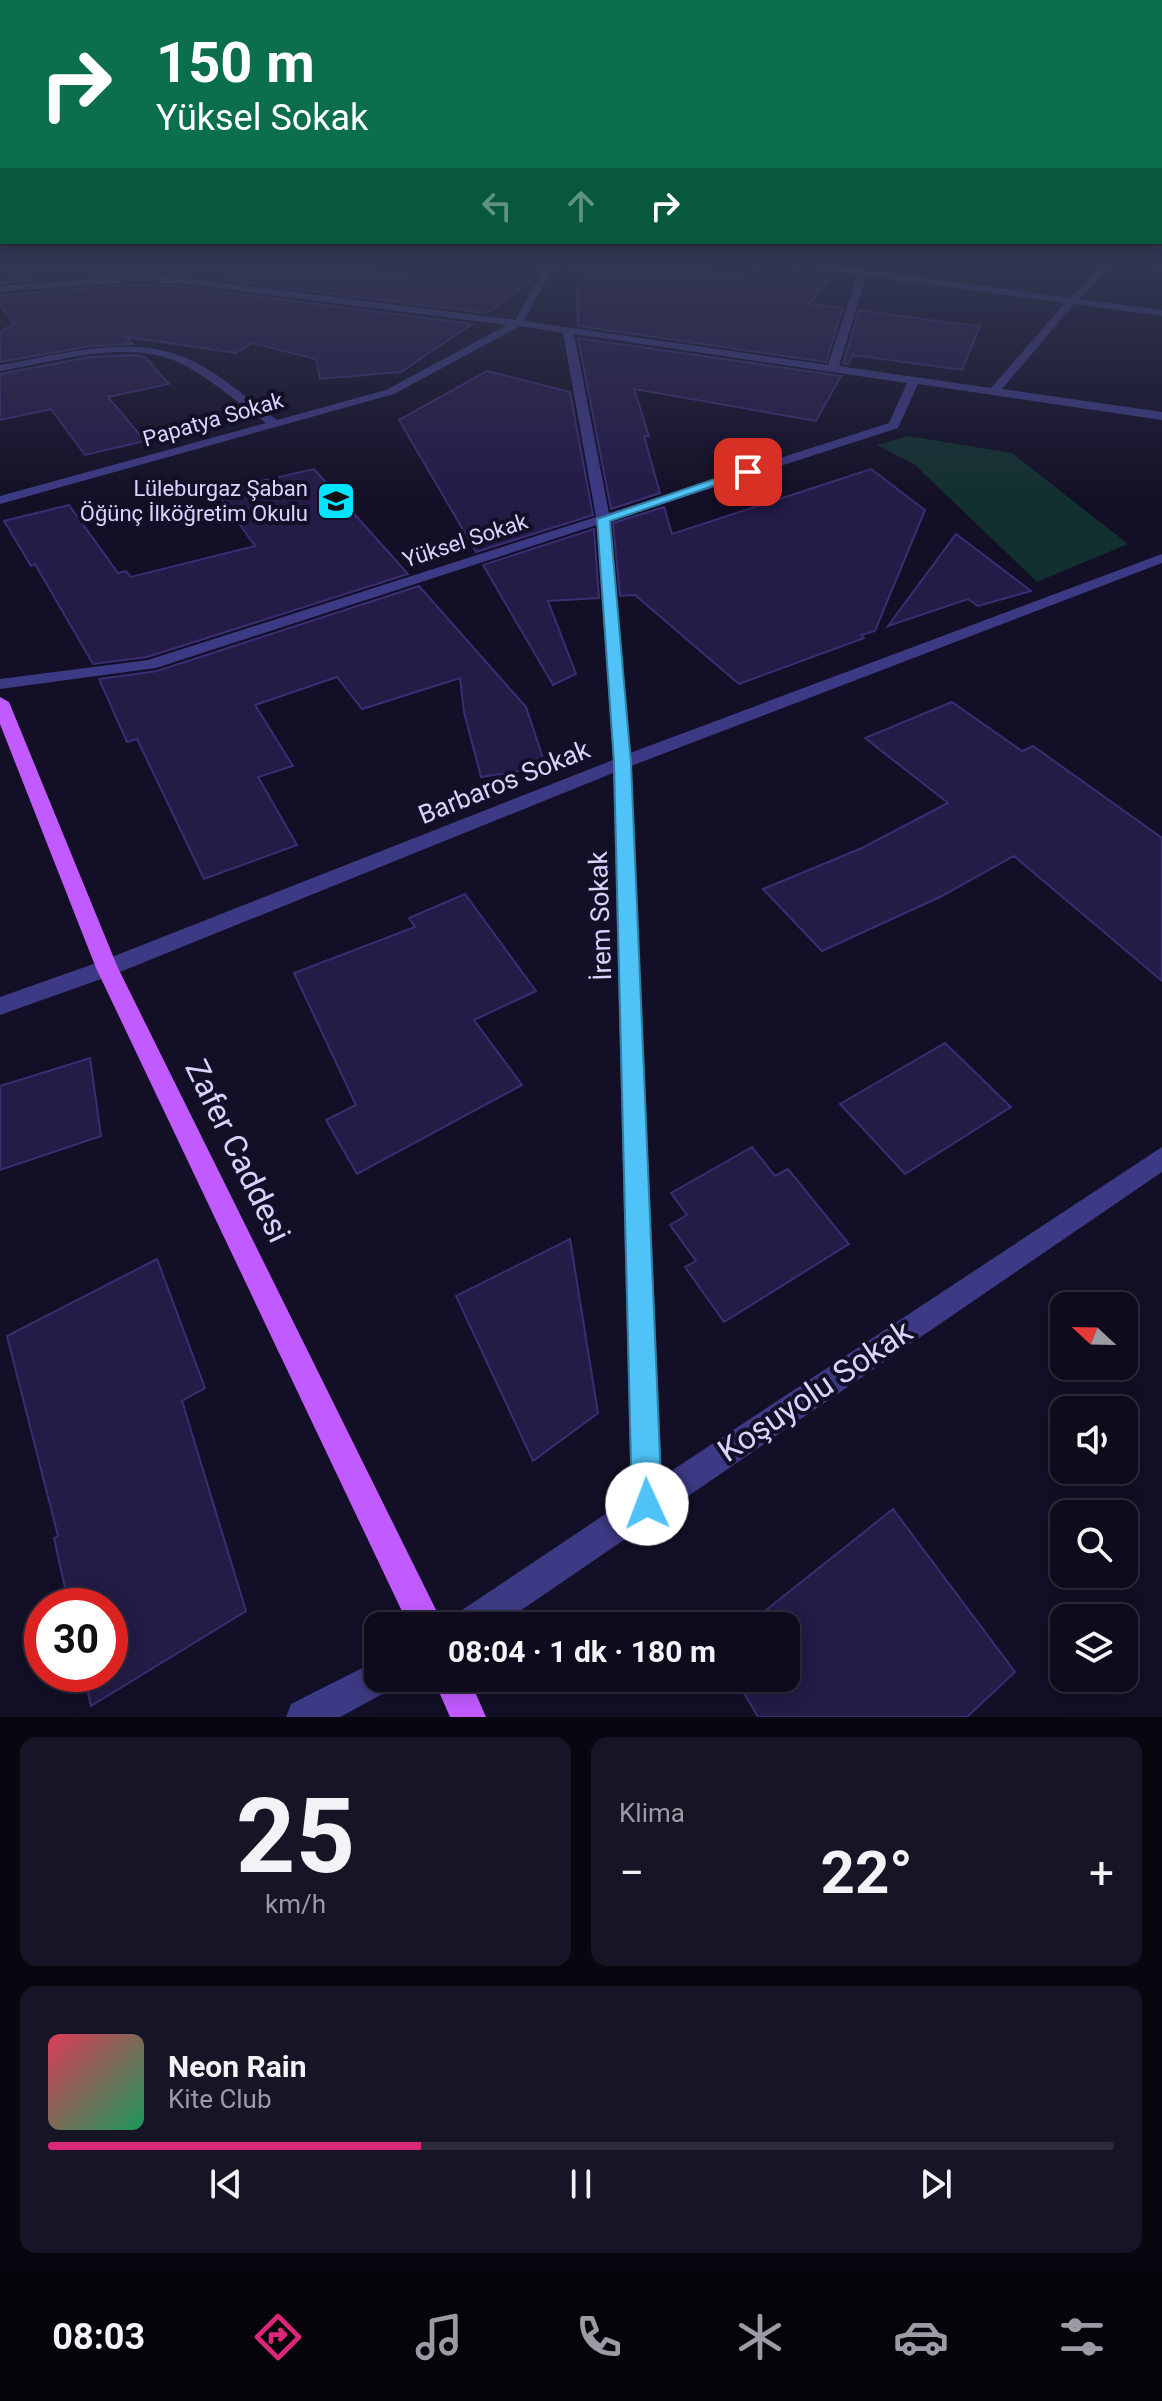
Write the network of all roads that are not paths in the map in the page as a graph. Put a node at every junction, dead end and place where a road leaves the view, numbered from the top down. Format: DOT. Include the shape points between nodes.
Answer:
graph roads {
  1 [pos="484,341"];
  2 [pos="570,341"];
  3 [pos="641,341"];
  4 [pos="841,341"];
  5 [pos="1037,341"];
  6 [pos="0,368"];
  7 [pos="832,370"];
  8 [pos="913,382"];
  9 [pos="993,393"];
  10 [pos="1162,416"];
  11 [pos="274,423"];
  12 [pos="0,500"];
  13 [pos="603,519"];
  14 [pos="1162,558"];
  15 [pos="0,684"];
  16 [pos="0,702"];
  17 [pos="622,763"];
  18 [pos="107,968"];
  19 [pos="0,1006"];
  20 [pos="1162,1158"];
  21 [pos="647,1504"];
  22 [pos="420,1612"];
  23 [pos="489,1612"];
  24 [pos="364,1685"];
  25 [pos="457,1692"];
  26 [pos="304,1717"];
  27 [pos="468,1717"];
  1 -- 11 [label="street, Papatya Sokak" via="390,392"];
  2 -- 13 [label="street, İrem Sokak"];
  3 -- 7 [label="street"];
  4 -- 7 [label="street"];
  5 -- 9 [label="street"];
  6 -- 11 [label="street" via="115,352 162,354 182,360"];
  7 -- 8 [label="street"];
  8 -- 9 [label="street"];
  8 -- 13 [label="street, Yüksel Sokak" via="894,425"];
  9 -- 10 [label="street"];
  11 -- 12 [label="street, Papatya Sokak"];
  13 -- 15 [label="street, Yüksel Sokak" via="150,665"];
  13 -- 17 [label="street, İrem Sokak"];
  14 -- 17 [label="street, Barbaros Sokak"];
  16 -- 18 [label="main road, Zafer Caddesi"];
  17 -- 18 [label="street, Barbaros Sokak"];
  17 -- 21 [label="street, İrem Sokak"];
  18 -- 19 [label="street, Barbaros Sokak"];
  18 -- 22 [label="main road, Zafer Caddesi"];
  20 -- 21 [label="street, Koşuyolu Sokak"];
  21 -- 23 [label="street, Koşuyolu Sokak"];
  24 -- 26 [label="street"];
  25 -- 27 [label="main road"];
}
